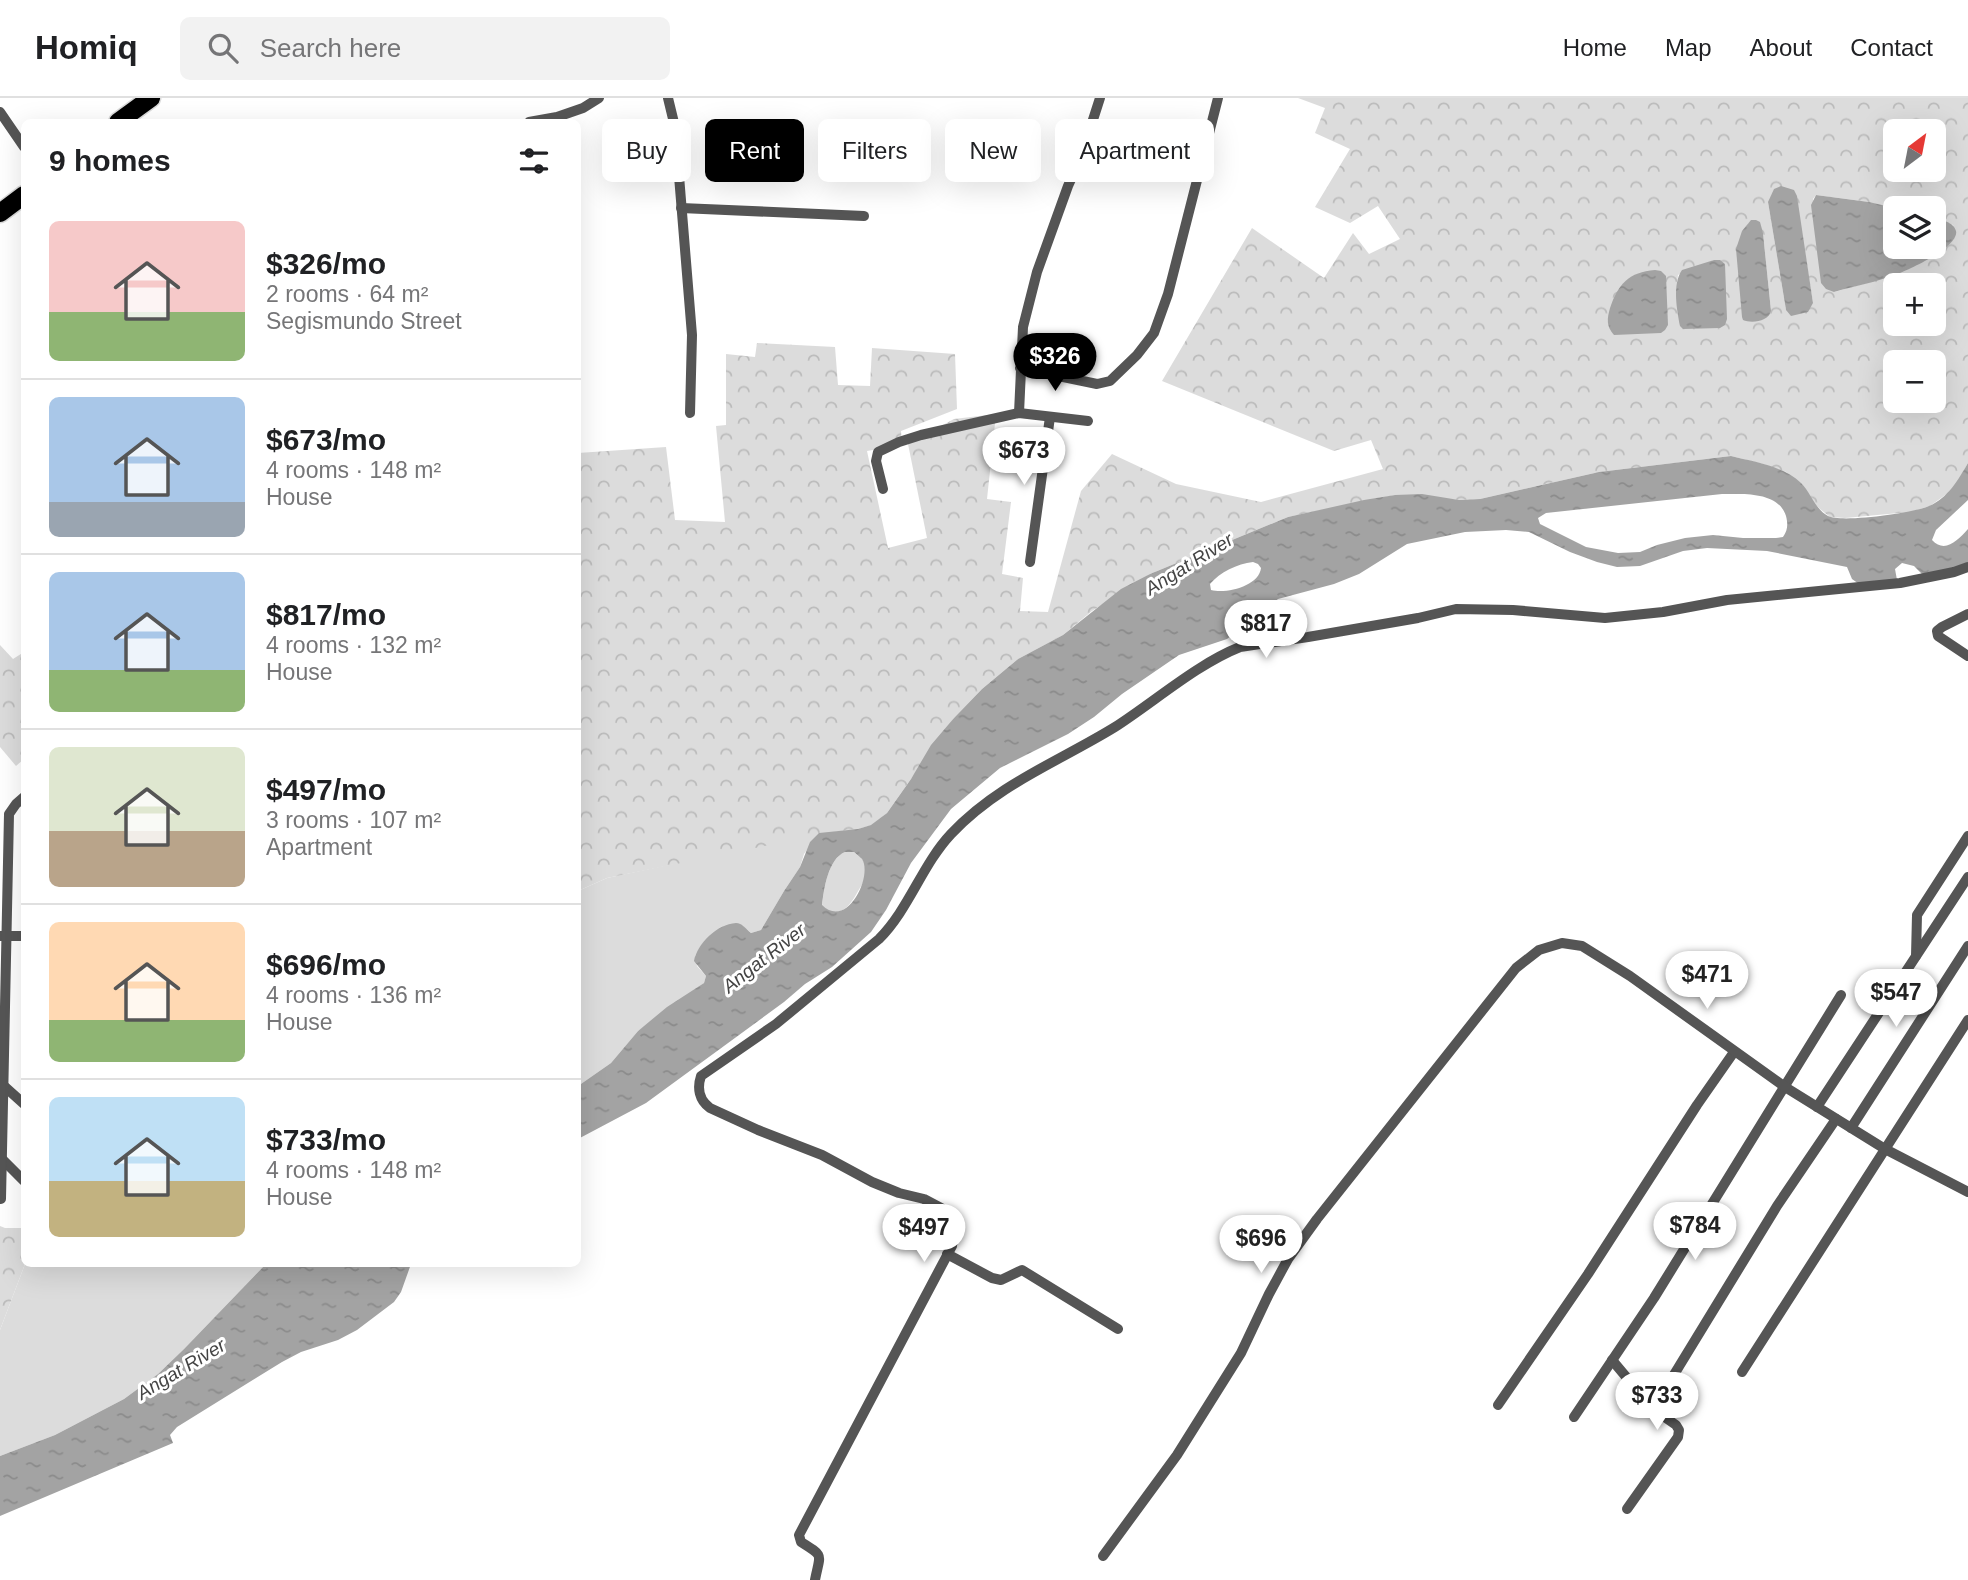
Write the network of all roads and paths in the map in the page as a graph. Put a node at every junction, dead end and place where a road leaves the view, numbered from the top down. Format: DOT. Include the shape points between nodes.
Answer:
graph roads {
  1 [pos="151,98"];
  2 [pos="599,98"];
  3 [pos="668,98"];
  4 [pos="1100,98"];
  5 [pos="1218,98"];
  6 [pos="0,112"];
  7 [pos="122,119"];
  8 [pos="546,119"];
  9 [pos="21,143"];
  10 [pos="21,197"];
  11 [pos="681,208"];
  12 [pos="0,213"];
  13 [pos="864,216"];
  14 [pos="1020,368"];
  15 [pos="691,413"];
  16 [pos="1019,413"];
  17 [pos="1050,417"];
  18 [pos="1088,421"];
  19 [pos="883,489"];
  20 [pos="1030,562"];
  21 [pos="1968,567"];
  22 [pos="1968,614"];
  23 [pos="1968,656"];
  24 [pos="21,799"];
  25 [pos="0,803"];
  26 [pos="9,814"];
  27 [pos="1968,836"];
  28 [pos="1968,877"];
  29 [pos="3,936"];
  30 [pos="21,936"];
  31 [pos="1968,946"];
  32 [pos="1916,956"];
  33 [pos="1841,995"];
  34 [pos="1968,1020"];
  35 [pos="1734,1052"];
  36 [pos="4,1086"];
  37 [pos="1785,1087"];
  38 [pos="21,1101"];
  39 [pos="1817,1107"];
  40 [pos="1836,1119"];
  41 [pos="1850,1128"];
  42 [pos="1885,1149"];
  43 [pos="2,1158"];
  44 [pos="21,1178"];
  45 [pos="1968,1192"];
  46 [pos="1,1199"];
  47 [pos="947,1254"];
  48 [pos="1118,1329"];
  49 [pos="1612,1360"];
  50 [pos="1742,1372"];
  51 [pos="1498,1405"];
  52 [pos="1653,1409"];
  53 [pos="1574,1417"];
  54 [pos="1627,1509"];
  55 [pos="1103,1556"];
  56 [pos="816,1580"];
  1 -- 7 [label="main road"];
  2 -- 8 [label="street"];
  3 -- 11 [label="street" via="675,127"];
  4 -- 14 [label="street" via="1037,272 1023,327"];
  5 -- 14 [label="street" via="1154,333 1110,381 1097,384"];
  6 -- 9 [label="street"];
  10 -- 12 [label="main road"];
  11 -- 13 [label="street"];
  11 -- 15 [label="street" via="692,335"];
  14 -- 16 [label="street"];
  16 -- 17 [label="street"];
  16 -- 19 [label="street" via="921,435 878,452"];
  17 -- 18 [label="street"];
  17 -- 20 [label="street"];
  21 -- 47 [label="street" via="1900,583 1727,600 1605,618 1455,609 1240,647 1002,791 949,836 879,939 776,1024 701,1076 698,1086 710,1108 822,1155 872,1182 941,1208 954,1228"];
  22 -- 23 [label="street" via="1937,631"];
  24 -- 26 [label="street"];
  25 -- 26 [label="street"];
  26 -- 29 [label="street"];
  27 -- 32 [label="street" via="1917,915"];
  28 -- 32 [label="street"];
  29 -- 30 [label="street"];
  29 -- 36 [label="street"];
  31 -- 41 [label="street"];
  32 -- 39 [label="street"];
  33 -- 37 [label="street"];
  34 -- 42 [label="street"];
  35 -- 37 [label="street"];
  35 -- 51 [label="street"];
  35 -- 55 [label="street" via="1583,946 1562,943 1539,950 1516,968 1288,1259 1224,1382"];
  36 -- 38 [label="street"];
  36 -- 43 [label="street"];
  37 -- 39 [label="street"];
  37 -- 49 [label="street"];
  39 -- 40 [label="street"];
  40 -- 41 [label="street"];
  40 -- 52 [label="street"];
  41 -- 42 [label="street"];
  42 -- 45 [label="street"];
  42 -- 50 [label="street"];
  43 -- 44 [label="street"];
  43 -- 46 [label="street"];
  47 -- 48 [label="street" via="1001,1280 1022,1270"];
  47 -- 56 [label="street" via="799,1535 819,1556"];
  49 -- 52 [label="street"];
  49 -- 53 [label="street"];
  52 -- 54 [label="street" via="1676,1425 1678,1437"];
}
